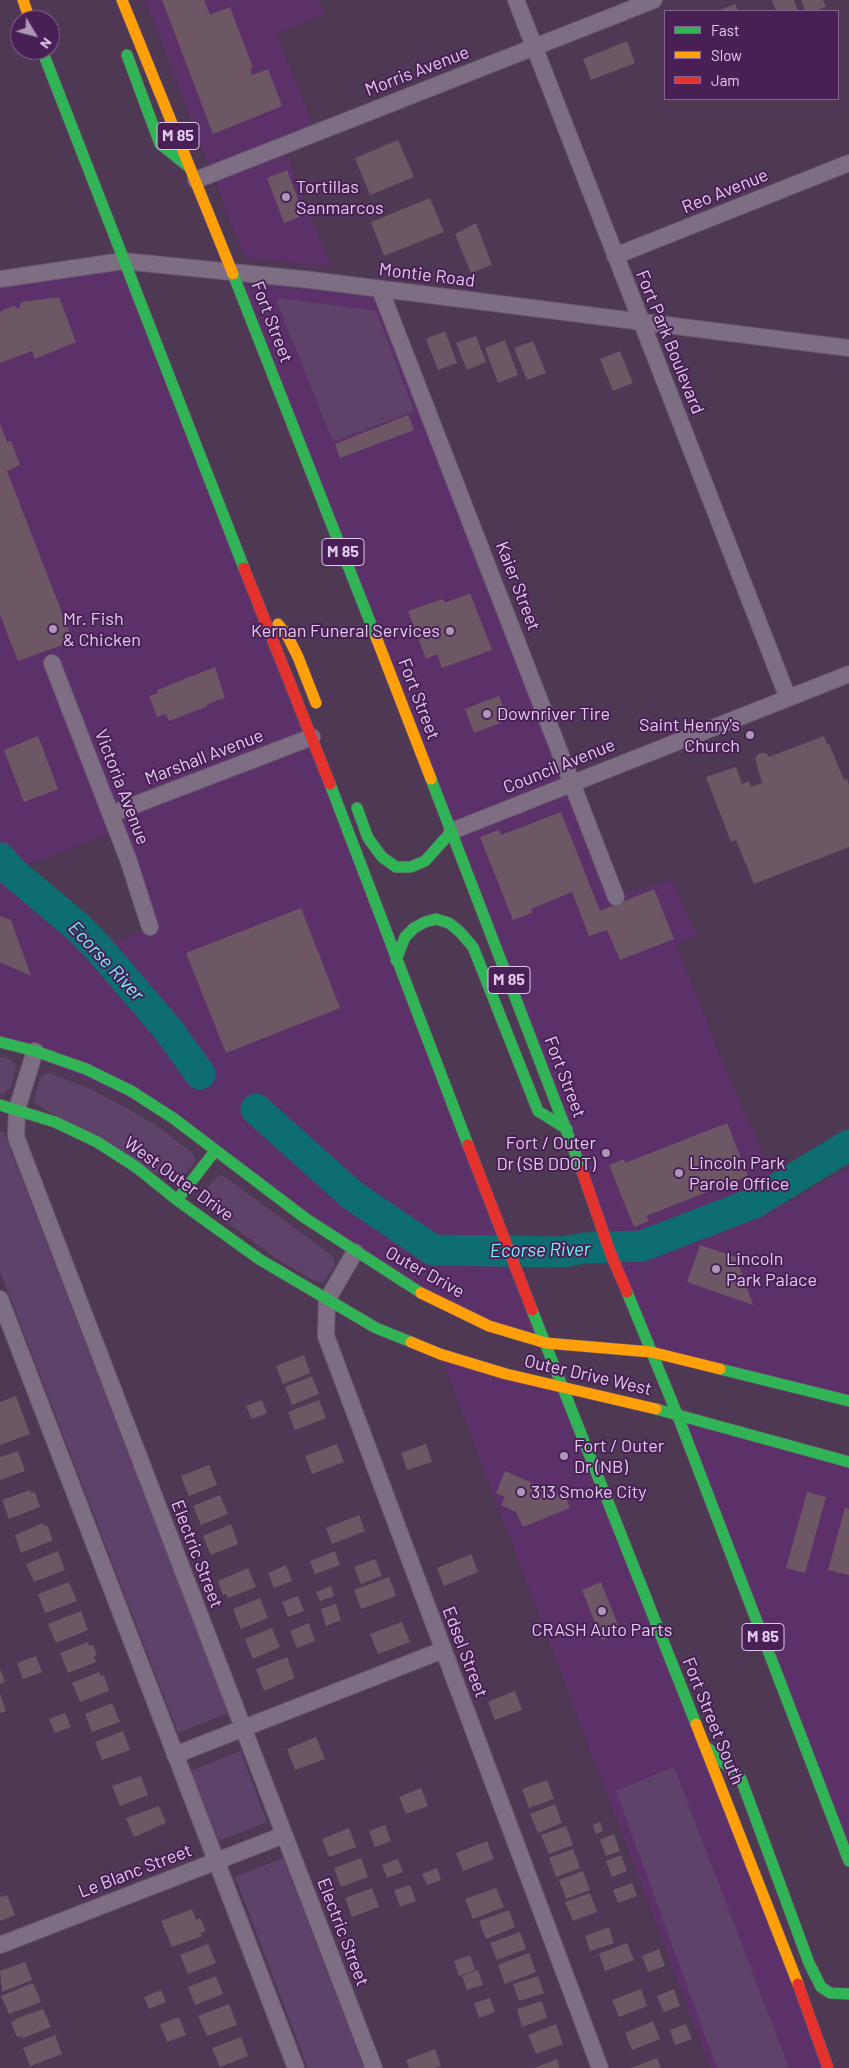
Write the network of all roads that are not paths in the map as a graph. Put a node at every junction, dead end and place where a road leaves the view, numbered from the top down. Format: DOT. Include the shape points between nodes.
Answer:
graph roads {
  1 [pos="122,0"];
  2 [pos="516,0"];
  3 [pos="654,0"];
  4 [pos="123,45"];
  5 [pos="534,47"];
  6 [pos="46,60"];
  7 [pos="849,163"];
  8 [pos="194,174"];
  9 [pos="615,256"];
  10 [pos="123,262"];
  11 [pos="234,273"];
  12 [pos="0,279"];
  13 [pos="380,289"];
  14 [pos="642,322"];
  15 [pos="849,348"];
  16 [pos="256,601"];
  17 [pos="52,663"];
  18 [pos="849,674"];
  19 [pos="788,698"];
  20 [pos="319,711"];
  21 [pos="312,737"];
  22 [pos="573,782"];
  23 [pos="354,802"];
  24 [pos="111,814"];
  25 [pos="452,831"];
  26 [pos="616,897"];
  27 [pos="150,927"];
  28 [pos="396,960"];
  29 [pos="0,1042"];
  30 [pos="35,1051"];
  31 [pos="0,1104"];
  32 [pos="17,1109"];
  33 [pos="566,1129"];
  34 [pos="215,1151"];
  35 [pos="178,1200"];
  36 [pos="355,1252"];
  37 [pos="0,1299"];
  38 [pos="328,1300"];
  39 [pos="546,1342"];
  40 [pos="651,1352"];
  41 [pos="563,1388"];
  42 [pos="849,1401"];
  43 [pos="677,1414"];
  44 [pos="849,1462"];
  45 [pos="443,1650"];
  46 [pos="243,1728"];
  47 [pos="702,1743"];
  48 [pos="176,1754"];
  49 [pos="284,1835"];
  50 [pos="216,1861"];
  51 [pos="849,1861"];
  52 [pos="0,1945"];
  53 [pos="849,1994"];
  54 [pos="296,2068"];
  55 [pos="374,2068"];
  56 [pos="600,2068"];
  57 [pos="828,2068"];
  1 -- 8 [label="main road, Fort Street / M 85"];
  2 -- 5 [label="street, Fort Park Boulevard"];
  3 -- 5 [label="street, Morris Avenue"];
  4 -- 8 [label="main road" via="160,144"];
  5 -- 8 [label="street, Morris Avenue"];
  5 -- 9 [label="street, Fort Park Boulevard"];
  6 -- 10 [label="main road"];
  7 -- 9 [label="street, Reo Avenue"];
  8 -- 11 [label="main road, Fort Street / M 85"];
  9 -- 14 [label="street, Fort Park Boulevard"];
  10 -- 11 [label="street, Montie Road"];
  10 -- 12 [label="street, Montie Road"];
  10 -- 16 [label="main road"];
  11 -- 13 [label="street, Montie Road"];
  11 -- 25 [label="main road, Fort Street / M 85"];
  13 -- 14 [label="street, Montie Road"];
  13 -- 22 [label="street, Kaier Street"];
  14 -- 15 [label="street, Montie Road"];
  14 -- 19 [label="street, Fort Park Boulevard"];
  16 -- 20 [label="main road" via="288,637"];
  16 -- 21 [label="main road"];
  17 -- 24 [label="street, Victoria Avenue"];
  18 -- 19 [label="street, Council Avenue"];
  19 -- 22 [label="street, Council Avenue"];
  21 -- 24 [label="street, Marshall Avenue"];
  21 -- 28 [label="main road"];
  22 -- 25 [label="street, Council Avenue"];
  22 -- 26 [label="street, Kaier Street"];
  23 -- 25 [label="main road" via="368,838 382,857 396,867 411,867 425,861"];
  24 -- 27 [label="street, Victoria Avenue"];
  25 -- 33 [label="main road, Fort Street / M 85"];
  28 -- 33 [label="main road" via="405,936 425,922 436,919 450,923 460,932 473,947 538,1112"];
  28 -- 39 [label="main road"];
  29 -- 30 [label="main road"];
  30 -- 32 [label="street, Electric Street"];
  30 -- 34 [label="main road, Outer Drive" via="86,1069 131,1092 173,1118"];
  31 -- 32 [label="main road, West Outer Drive"];
  32 -- 35 [label="main road, West Outer Drive" via="97,1142"];
  32 -- 46 [label="street, Electric Street" via="16,1137"];
  33 -- 40 [label="main road, Fort Street / M 85" via="616,1268"];
  34 -- 35 [label="main road"];
  34 -- 36 [label="main road, Outer Drive"];
  35 -- 38 [label="main road, West Outer Drive" via="260,1259"];
  36 -- 38 [label="street, Edsel Street"];
  36 -- 39 [label="main road, Outer Drive" via="420,1292 490,1326"];
  37 -- 48 [label="street"];
  38 -- 41 [label="main road, Outer Drive West" via="376,1328 440,1354"];
  38 -- 45 [label="street, Edsel Street" via="326,1336"];
  39 -- 40 [label="main road, Outer Drive"];
  39 -- 41 [label="main road"];
  40 -- 42 [label="main road, Outer Drive"];
  40 -- 43 [label="main road, Fort Street / M 85"];
  41 -- 43 [label="main road, Outer Drive West"];
  41 -- 47 [label="main road, Fort Street South"];
  43 -- 44 [label="main road, Outer Drive West"];
  43 -- 51 [label="main road, M 85"];
  45 -- 46 [label="street"];
  45 -- 56 [label="street, Edsel Street"];
  46 -- 48 [label="street"];
  46 -- 49 [label="street, Electric Street"];
  47 -- 53 [label="main road" via="741,1779 809,1963 821,1987 830,1993"];
  47 -- 57 [label="main road, Fort Street South" via="790,1962"];
  48 -- 50 [label="street"];
  49 -- 50 [label="street, Le Blanc Street"];
  49 -- 55 [label="street, Electric Street"];
  50 -- 52 [label="street, Le Blanc Street"];
  50 -- 54 [label="street"];
}
